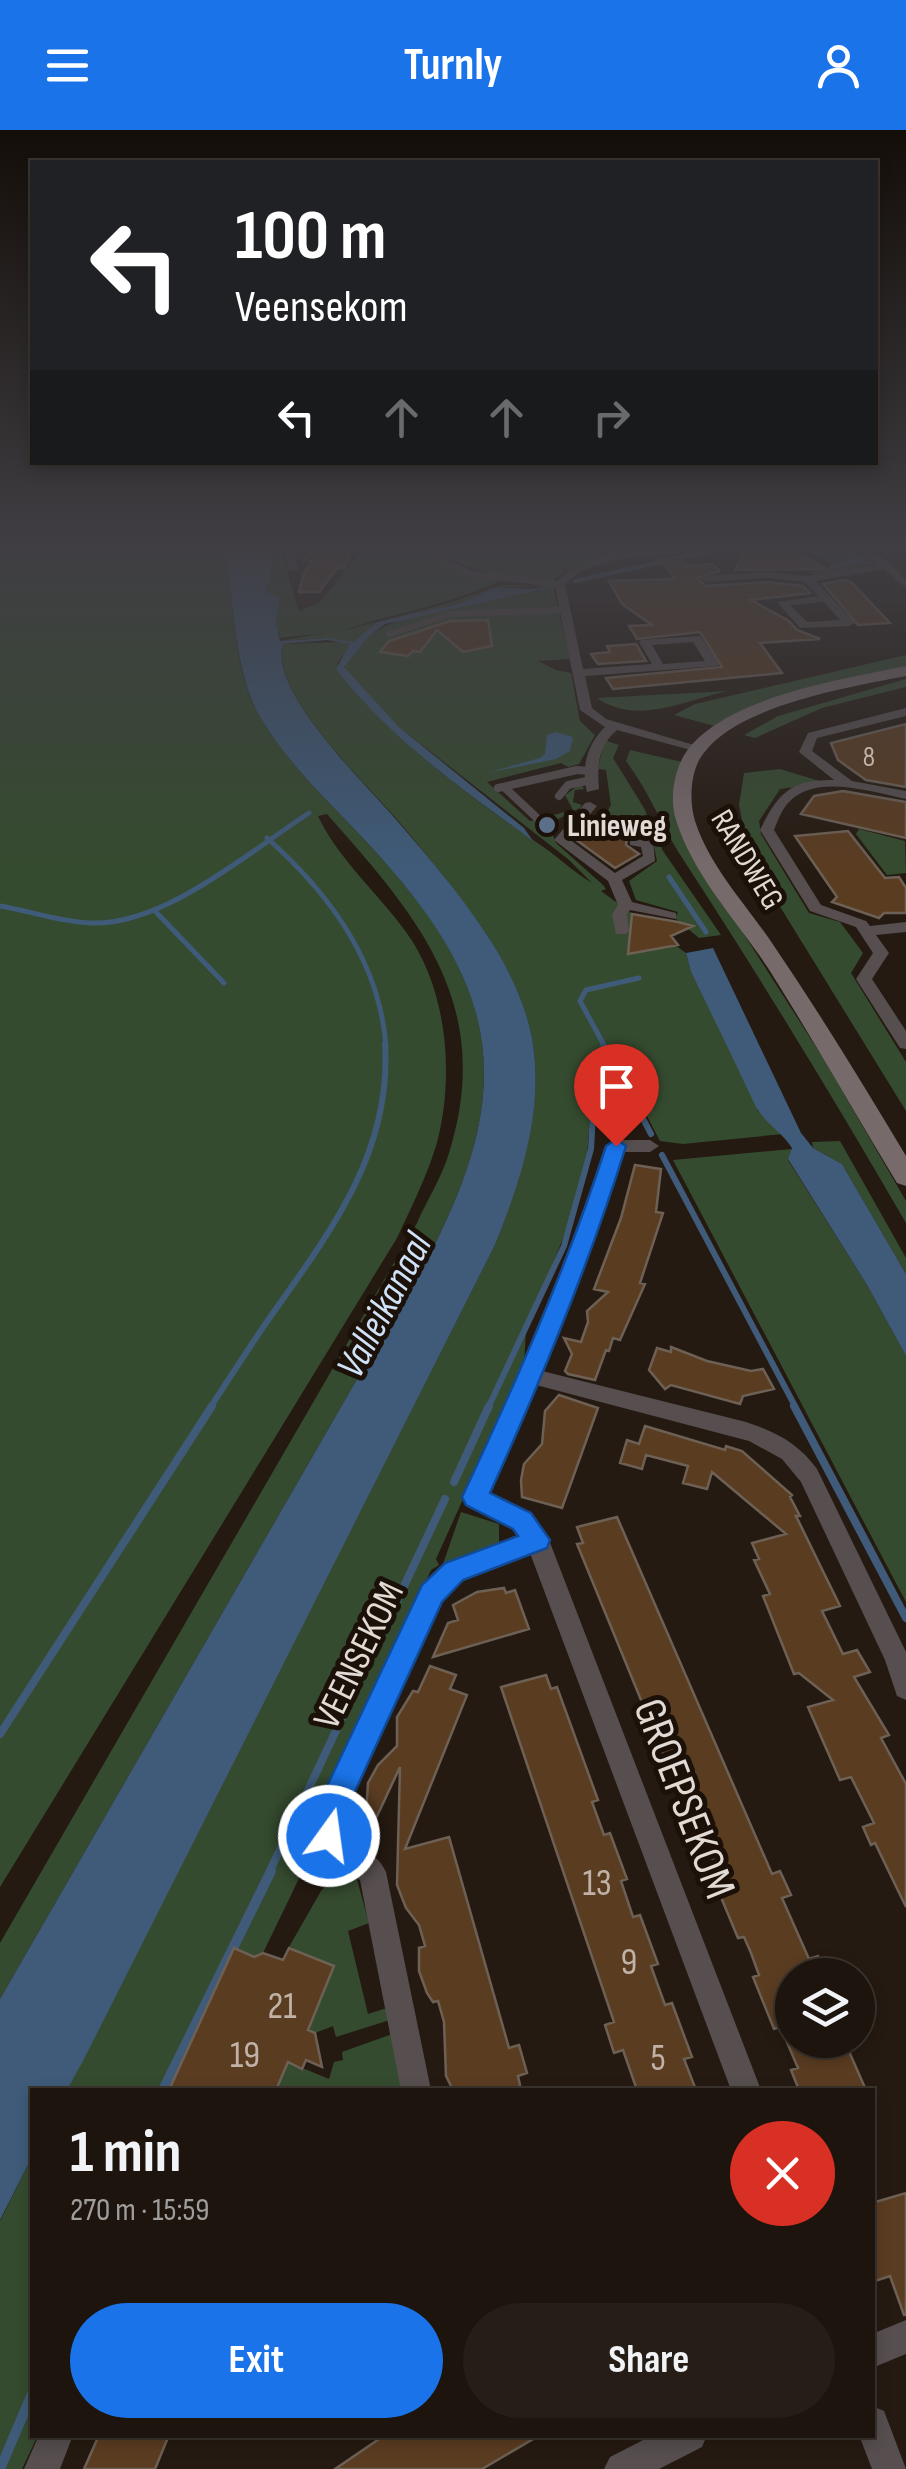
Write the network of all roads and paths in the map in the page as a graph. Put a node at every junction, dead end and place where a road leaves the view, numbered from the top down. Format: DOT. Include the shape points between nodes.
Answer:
graph roads {
  1 [pos="573,653"];
  2 [pos="652,653"];
  3 [pos="706,653"];
  4 [pos="713,664"];
  5 [pos="660,668"];
  6 [pos="578,674"];
  7 [pos="906,674"];
  8 [pos="724,680"];
  9 [pos="906,712"];
  10 [pos="614,726"];
  11 [pos="706,750"];
  12 [pos="591,780"];
  13 [pos="846,782"];
  14 [pos="561,792"];
  15 [pos="906,795"];
  16 [pos="590,806"];
  17 [pos="536,817"];
  18 [pos="634,842"];
  19 [pos="614,878"];
  20 [pos="626,904"];
  21 [pos="671,916"];
  22 [pos="906,927"];
  23 [pos="621,931"];
  24 [pos="871,938"];
  25 [pos="906,940"];
  26 [pos="906,1044"];
  27 [pos="650,1146"];
  28 [pos="906,1177"];
  29 [pos="531,1376"];
  30 [pos="537,1540"];
  31 [pos="906,1688"];
  32 [pos="416,2088"];
  33 [pos="745,2088"];
  34 [pos="906,2337"];
  35 [pos="875,2350"];
  36 [pos="875,2430"];
  37 [pos="55,2438"];
  38 [pos="684,2438"];
  39 [pos="42,2469"];
  40 [pos="622,2469"];
  41 [pos="890,2469"];
  1 -- 6 [label="street"];
  2 -- 5 [label="street"];
  3 -- 4 [label="street"];
  4 -- 5 [label="street"];
  4 -- 8 [label="street"];
  5 -- 6 [label="street"];
  6 -- 10 [label="street" via="586,710"];
  7 -- 11 [label="main road" via="775,714"];
  9 -- 13 [label="street" via="812,736 806,752"];
  10 -- 11 [label="street"];
  10 -- 12 [label="street" via="597,740"];
  11 -- 28 [label="main road, RANDWEG" via="683,787 684,817 712,873"];
  12 -- 14 [label="lane"];
  12 -- 17 [label="lane" via="577,770 501,788"];
  13 -- 15 [label="street"];
  13 -- 24 [label="street" via="784,798 767,830 815,908 860,924"];
  16 -- 19 [label="street" via="561,840"];
  18 -- 19 [label="street" via="648,844 650,858"];
  19 -- 20 [label="street"];
  20 -- 21 [label="street"];
  20 -- 23 [label="street"];
  22 -- 24 [label="street"];
  24 -- 25 [label="street"];
  24 -- 26 [label="street" via="882,953 864,979"];
  27 -- 29 [label="street" via="616,1146"];
  29 -- 30 [label="street" via="475,1497 522,1521"];
  29 -- 31 [label="street" via="746,1431 794,1452 898,1659"];
  30 -- 32 [label="street, VEENSEKOM" via="454,1571 432,1594 326,1822 336,1846 372,1872"];
  30 -- 33 [label="street, GROEPSEKOM"];
  34 -- 35 [label="street"];
  36 -- 41 [label="street"];
  37 -- 39 [label="street"];
  38 -- 40 [label="street"];
}
